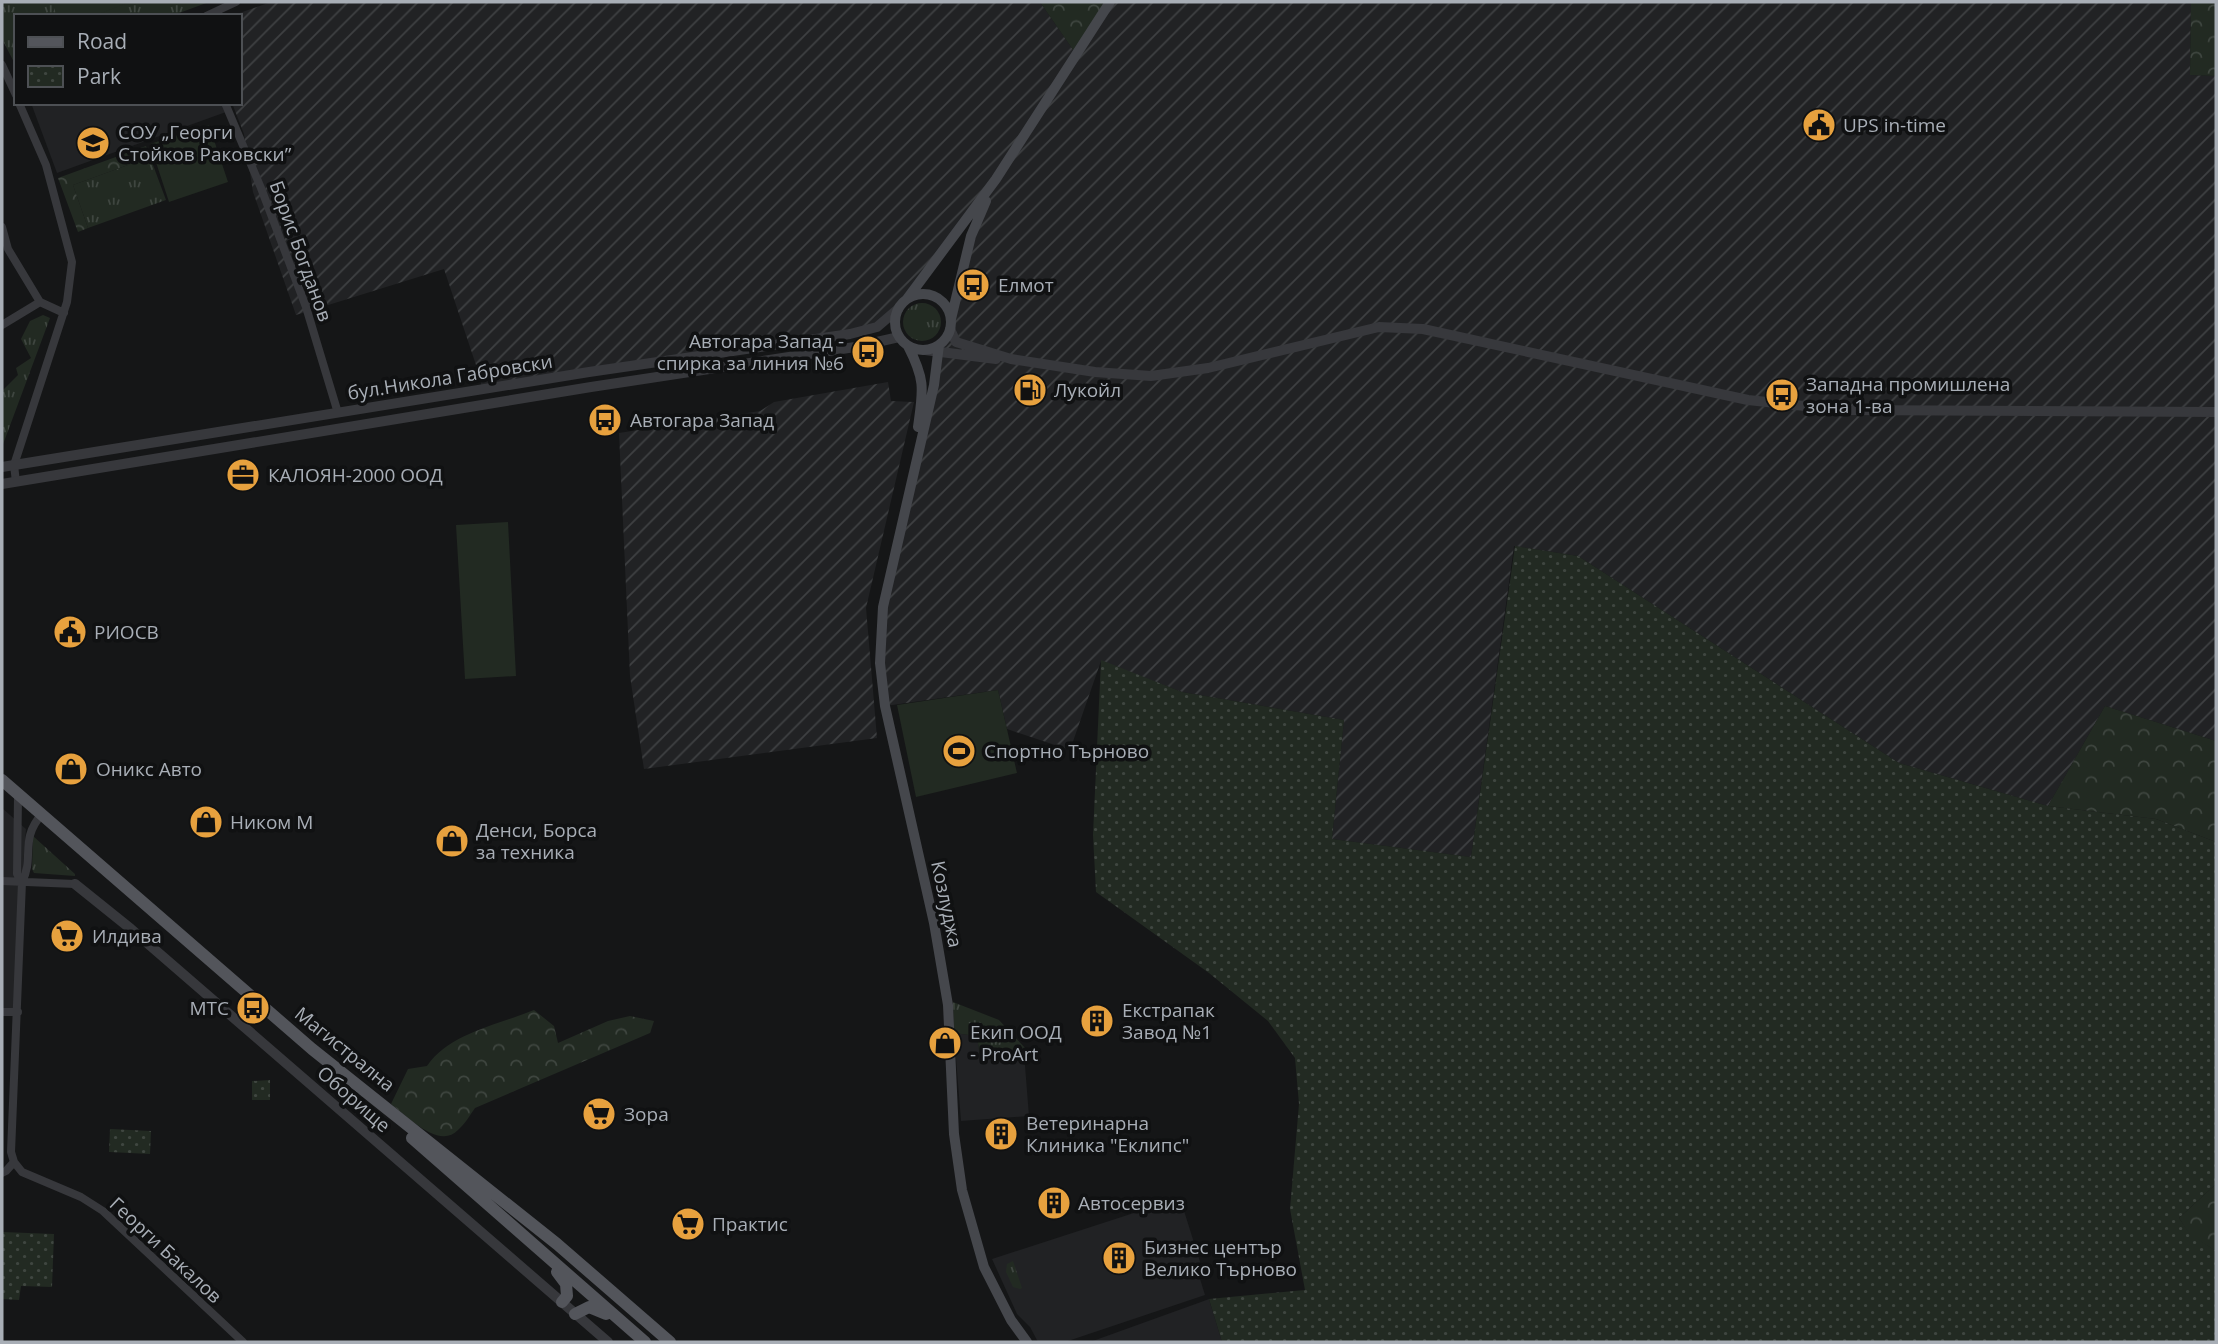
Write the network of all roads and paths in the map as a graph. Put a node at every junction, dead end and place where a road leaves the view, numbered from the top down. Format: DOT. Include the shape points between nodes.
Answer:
graph roads {
  1 [pos="236,2"];
  2 [pos="1110,2"];
  3 [pos="210,14"];
  4 [pos="2,65"];
  5 [pos="14,91"];
  6 [pos="20,105"];
  7 [pos="227,105"];
  8 [pos="996,179"];
  9 [pos="2,227"];
  10 [pos="907,299"];
  11 [pos="40,302"];
  12 [pos="898,309"];
  13 [pos="64,313"];
  14 [pos="2,325"];
  15 [pos="950,325"];
  16 [pos="899,337"];
  17 [pos="908,346"];
  18 [pos="939,349"];
  19 [pos="1011,359"];
  20 [pos="2216,412"];
  21 [pos="338,413"];
  22 [pos="14,465"];
  23 [pos="914,465"];
  24 [pos="2,467"];
  25 [pos="16,482"];
  26 [pos="2,484"];
  27 [pos="2,780"];
  28 [pos="18,794"];
  29 [pos="42,814"];
  30 [pos="2,881"];
  31 [pos="22,882"];
  32 [pos="75,884"];
  33 [pos="2,1012"];
  34 [pos="18,1012"];
  35 [pos="313,1049"];
  36 [pos="14,1162"];
  37 [pos="2,1173"];
  38 [pos="522,1233"];
  39 [pos="562,1302"];
  40 [pos="575,1314"];
  41 [pos="624,1325"];
  42 [pos="243,1342"];
  43 [pos="608,1342"];
  44 [pos="645,1342"];
  45 [pos="670,1342"];
  46 [pos="1027,1342"];
  1 -- 3 [label="street"];
  2 -- 8 [label="main road"];
  4 -- 5 [label="street"];
  6 -- 13 [label="street" via="46,165 72,262"];
  7 -- 21 [label="street, Борис Богданов" via="306,307"];
  8 -- 10 [label="main road"];
  8 -- 15 [label="main road" via="974,226"];
  9 -- 11 [label="street" via="8,249"];
  10 -- 12 [label="main road"];
  10 -- 15 [label="main road" via="920,294 935,297 946,307"];
  11 -- 13 [label="street"];
  11 -- 14 [label="street"];
  12 -- 16 [label="main road"];
  12 -- 21 [label="street, бул.Никола Габровски" via="877,327 850,334"];
  13 -- 22 [label="street"];
  15 -- 18 [label="main road"];
  15 -- 19 [label="street" via="956,342"];
  16 -- 17 [label="main road"];
  16 -- 25 [label="street, бул.Никола Габровски"];
  17 -- 18 [label="main road"];
  17 -- 23 [label="main road, Козлуджа" via="923,387"];
  18 -- 19 [label="street" via="985,359"];
  18 -- 23 [label="main road, Козлуджа"];
  19 -- 20 [label="street" via="1151,376 1208,369 1379,327 1402,327 1748,400 1843,410"];
  21 -- 22 [label="street, бул.Никола Габровски"];
  22 -- 24 [label="street, бул.Никола Габровски"];
  22 -- 25 [label="street"];
  23 -- 46 [label="main road, Козлуджа" via="883,607 880,642 885,706 943,974 954,1133 968,1216 992,1287"];
  25 -- 26 [label="street, бул.Никола Габровски"];
  27 -- 28 [label="main road, Магистрална"];
  28 -- 29 [label="main road, Магистрална"];
  28 -- 31 [label="street" via="17,874"];
  29 -- 31 [label="street" via="28,835"];
  29 -- 35 [label="main road, Магистрална"];
  30 -- 31 [label="street"];
  31 -- 32 [label="street"];
  31 -- 34 [label="street"];
  32 -- 39 [label="street, Оборище"];
  33 -- 34 [label="street"];
  34 -- 36 [label="street"];
  35 -- 38 [label="main road"];
  35 -- 45 [label="main road, Магистрална" via="557,1244"];
  36 -- 37 [label="street"];
  36 -- 42 [label="street, Георги Бакалов" via="22,1172 103,1211"];
  38 -- 39 [label="main road" via="566,1284 568,1293"];
  38 -- 41 [label="main road"];
  39 -- 40 [label="street, Оборище"];
  40 -- 41 [label="main road" via="593,1307"];
  40 -- 43 [label="street, Оборище"];
  41 -- 44 [label="main road"];
}
